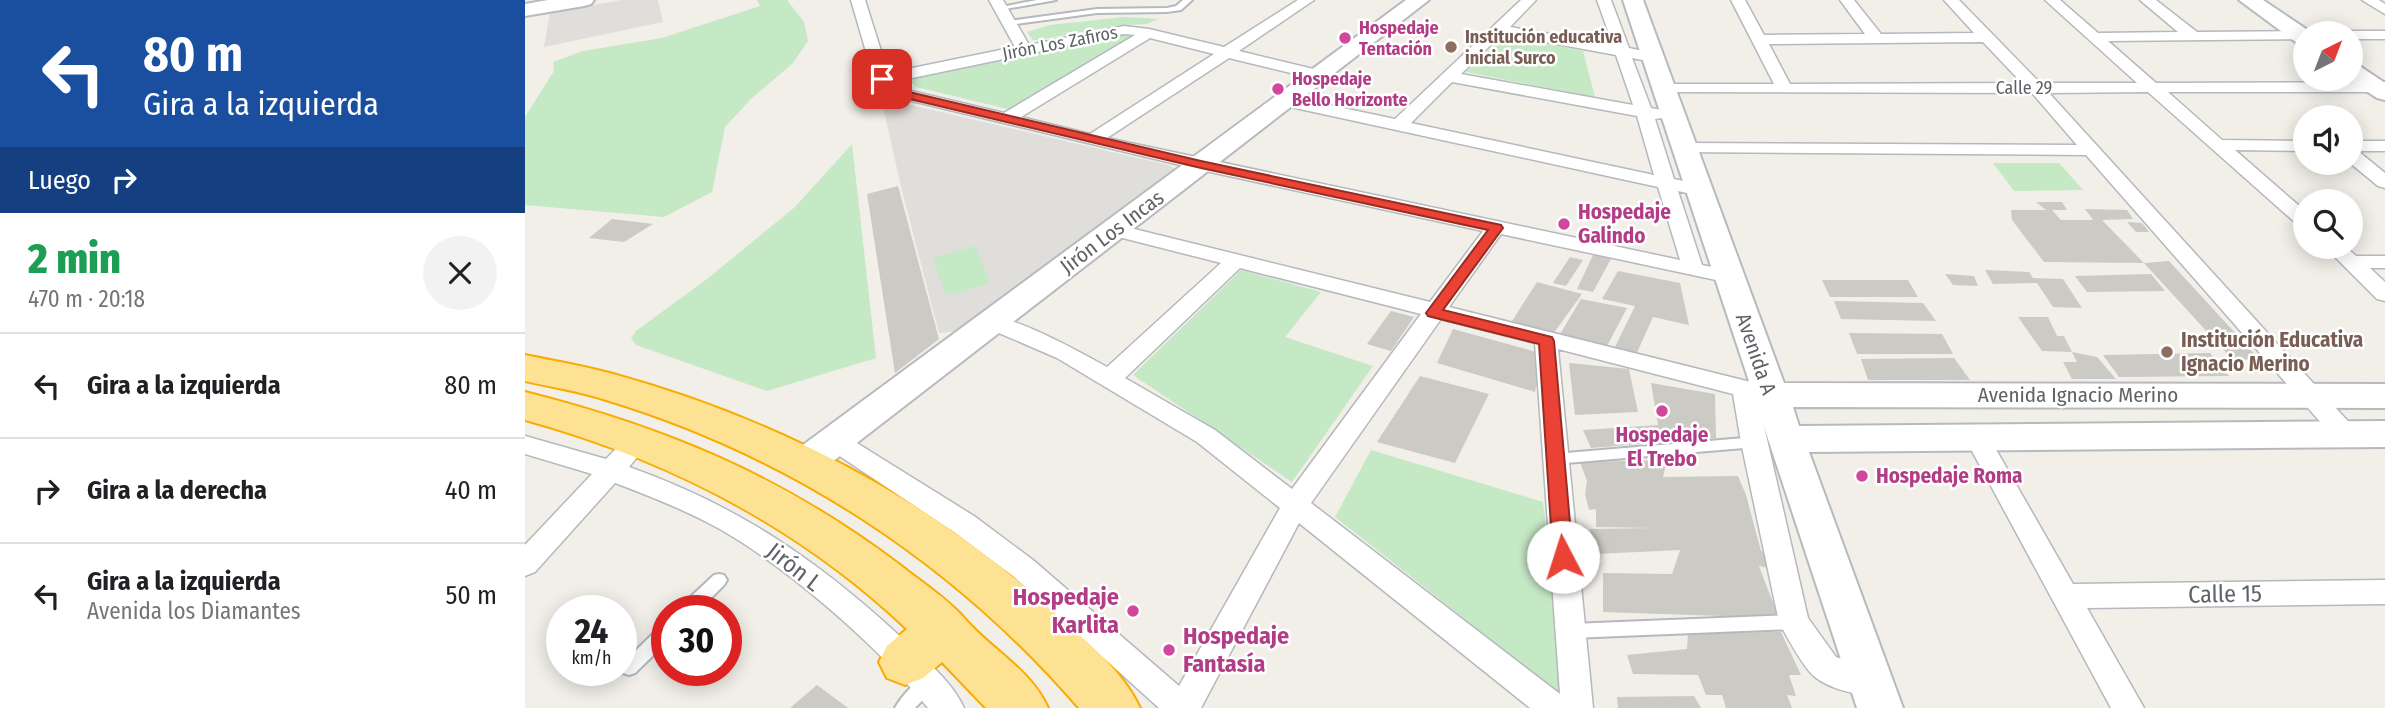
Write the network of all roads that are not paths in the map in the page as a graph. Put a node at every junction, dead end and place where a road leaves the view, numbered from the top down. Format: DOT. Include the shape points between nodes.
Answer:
graph roads {
  1 [pos="584,0"];
  2 [pos="858,0"];
  3 [pos="1052,0"];
  4 [pos="1188,0"];
  5 [pos="1307,0"];
  6 [pos="1419,0"];
  7 [pos="1529,0"];
  8 [pos="1604,0"];
  9 [pos="1633,0"];
  10 [pos="1738,0"];
  11 [pos="1847,0"];
  12 [pos="1951,0"];
  13 [pos="2052,0"];
  14 [pos="2147,0"];
  15 [pos="2249,0"];
  16 [pos="2271,0"];
  17 [pos="2369,0"];
  18 [pos="548,2"];
  19 [pos="525,3"];
  20 [pos="998,4"];
  21 [pos="2385,9"];
  22 [pos="525,10"];
  23 [pos="2293,21"];
  24 [pos="1008,23"];
  25 [pos="2293,27"];
  26 [pos="1499,29"];
  27 [pos="1149,33"];
  28 [pos="2363,35"];
  29 [pos="2385,35"];
  30 [pos="2193,36"];
  31 [pos="2293,36"];
  32 [pos="1987,37"];
  33 [pos="2094,37"];
  34 [pos="1876,38"];
  35 [pos="1759,40"];
  36 [pos="1024,50"];
  37 [pos="1227,52"];
  38 [pos="1637,54"];
  39 [pos="2363,65"];
  40 [pos="1320,75"];
  41 [pos="2363,76"];
  42 [pos="1449,77"];
  43 [pos="882,79"];
  44 [pos="2383,86"];
  45 [pos="1784,88"];
  46 [pos="2036,88"];
  47 [pos="2153,88"];
  48 [pos="1286,101"];
  49 [pos="1667,117"];
  50 [pos="1006,119"];
  51 [pos="1399,125"];
  52 [pos="1092,139"];
  53 [pos="2218,145"];
  54 [pos="2293,146"];
  55 [pos="2363,146"];
  56 [pos="2385,146"];
  57 [pos="2090,150"];
  58 [pos="2363,164"];
  59 [pos="1208,166"];
  60 [pos="2385,182"];
  61 [pos="1664,183"];
  62 [pos="1699,190"];
  63 [pos="2293,210"];
  64 [pos="1490,226"];
  65 [pos="1114,230"];
  66 [pos="2349,259"];
  67 [pos="1236,261"];
  68 [pos="2352,262"];
  69 [pos="2385,262"];
  70 [pos="1693,270"];
  71 [pos="1730,277"];
  72 [pos="2385,294"];
  73 [pos="1434,313"];
  74 [pos="993,322"];
  75 [pos="1546,341"];
  76 [pos="525,368"];
  77 [pos="1109,379"];
  78 [pos="1758,392"];
  79 [pos="2311,396"];
  80 [pos="2385,396"];
  81 [pos="525,406"];
  82 [pos="677,409"];
  83 [pos="2385,434"];
  84 [pos="2346,435"];
  85 [pos="1977,438"];
  86 [pos="639,440"];
  87 [pos="1769,440"];
  88 [pos="525,445"];
  89 [pos="820,452"];
  90 [pos="1554,459"];
  91 [pos="609,472"];
  92 [pos="1295,505"];
  93 [pos="941,546"];
  94 [pos="530,554"];
  95 [pos="719,580"];
  96 [pos="895,586"];
  97 [pos="2385,592"];
  98 [pos="704,595"];
  99 [pos="2065,596"];
  100 [pos="1794,622"];
  101 [pos="944,629"];
  102 [pos="1570,631"];
  103 [pos="651,647"];
  104 [pos="637,660"];
  105 [pos="912,685"];
  106 [pos="1876,695"];
  107 [pos="948,708"];
  108 [pos="1021,708"];
  109 [pos="1113,708"];
  110 [pos="1183,708"];
  111 [pos="1554,708"];
  112 [pos="1577,708"];
  113 [pos="2128,708"];
  1 -- 18 [label="street"];
  2 -- 43 [label="street"];
  3 -- 20 [label="lane"];
  4 -- 24 [label="lane" via="1167,10 1097,10"];
  5 -- 37 [label="street"];
  6 -- 40 [label="street, Jirón Los Incas"];
  7 -- 26 [label="street"];
  8 -- 38 [label="street"];
  9 -- 38 [label="street, Avenida A"];
  10 -- 35 [label="street"];
  11 -- 34 [label="street"];
  12 -- 32 [label="street"];
  13 -- 33 [label="street"];
  14 -- 30 [label="street"];
  15 -- 25 [label="street"];
  16 -- 23 [label="street"];
  17 -- 21 [label="street"];
  18 -- 19 [label="street"];
  18 -- 22 [label="street"];
  20 -- 24 [label="street"];
  24 -- 36 [label="street"];
  26 -- 38 [label="street"];
  26 -- 42 [label="street"];
  27 -- 36 [label="street, Jirón Los Zafiros" via="1124,30"];
  27 -- 37 [label="street, Jirón Los Zafiros"];
  27 -- 50 [label="street"];
  28 -- 29 [label="street"];
  30 -- 31 [label="street"];
  30 -- 33 [label="street"];
  32 -- 34 [label="street"];
  32 -- 46 [label="street"];
  33 -- 47 [label="street"];
  34 -- 35 [label="street"];
  35 -- 45 [label="street"];
  36 -- 43 [label="street, Jirón Los Zafiros"];
  37 -- 40 [label="street, Jirón Los Zafiros"];
  37 -- 52 [label="street"];
  38 -- 49 [label="street, Avenida A"];
  39 -- 44 [label="street"];
  40 -- 48 [label="street, Jirón Los Incas"];
  41 -- 44 [label="street"];
  42 -- 49 [label="street"];
  42 -- 51 [label="street"];
  43 -- 50 [label="street" via="901,94"];
  44 -- 47 [label="street, Calle 29"];
  45 -- 46 [label="street, Calle 29"];
  45 -- 49 [label="street, Calle 29"];
  46 -- 47 [label="street, Calle 29"];
  46 -- 57 [label="street"];
  47 -- 53 [label="street"];
  48 -- 51 [label="street"];
  48 -- 59 [label="street, Jirón Los Incas"];
  49 -- 57 [label="street"];
  49 -- 61 [label="street"];
  49 -- 62 [label="street, Avenida A"];
  50 -- 52 [label="street"];
  51 -- 61 [label="street"];
  52 -- 59 [label="street"];
  53 -- 54 [label="street"];
  53 -- 63 [label="street"];
  55 -- 56 [label="street"];
  57 -- 79 [label="street"];
  58 -- 60 [label="street"];
  59 -- 64 [label="street"];
  59 -- 65 [label="street, Jirón Los Incas"];
  61 -- 62 [label="street"];
  61 -- 70 [label="street"];
  62 -- 71 [label="street, Avenida A"];
  64 -- 70 [label="street"];
  64 -- 73 [label="street"];
  65 -- 67 [label="street"];
  65 -- 74 [label="street, Jirón Los Incas"];
  66 -- 68 [label="street"];
  67 -- 73 [label="street"];
  67 -- 77 [label="street"];
  68 -- 69 [label="street"];
  68 -- 72 [label="street"];
  70 -- 71 [label="street"];
  71 -- 78 [label="street, Avenida A"];
  73 -- 75 [label="street"];
  73 -- 92 [label="street"];
  74 -- 77 [label="street"];
  74 -- 89 [label="street, Jirón Los Incas"];
  75 -- 78 [label="street"];
  75 -- 90 [label="street"];
  76 -- 82 [label="highway"];
  77 -- 92 [label="street" via="1206,436"];
  78 -- 79 [label="street, Avenida Ignacio Merino"];
  78 -- 87 [label="street, Avenida A"];
  79 -- 80 [label="street, Avenida Ignacio Merino"];
  79 -- 84 [label="street"];
  81 -- 86 [label="highway" via="565,414"];
  82 -- 86 [label="highway"];
  82 -- 89 [label="highway" via="748,436"];
  83 -- 84 [label="street, Avenida Ignacio Merino"];
  84 -- 85 [label="street, Avenida Ignacio Merino"];
  85 -- 87 [label="street, Avenida Ignacio Merino"];
  85 -- 99 [label="street"];
  86 -- 91 [label="street"];
  86 -- 96 [label="highway" via="768,500"];
  87 -- 90 [label="lane"];
  87 -- 100 [label="street"];
  87 -- 106 [label="street, Avenida A"];
  88 -- 91 [label="street, Jirón L"];
  89 -- 93 [label="highway" via="874,502"];
  89 -- 110 [label="street" via="964,524 1023,568"];
  90 -- 102 [label="street"];
  91 -- 94 [label="street"];
  91 -- 105 [label="street, Jirón L" via="665,491 766,544 879,635"];
  92 -- 110 [label="street"];
  92 -- 111 [label="street"];
  93 -- 96 [label="highway"];
  93 -- 109 [label="highway" via="1041,629"];
  95 -- 98 [label="lane"];
  96 -- 101 [label="highway"];
  97 -- 99 [label="street, Calle 15"];
  99 -- 113 [label="street"];
  100 -- 102 [label="lane"];
  100 -- 106 [label="street" via="1825,667"];
  101 -- 105 [label="highway"];
  101 -- 108 [label="highway"];
  102 -- 112 [label="street"];
  103 -- 104 [label="lane"];
  105 -- 107 [label="street, Jirón L"];
}
